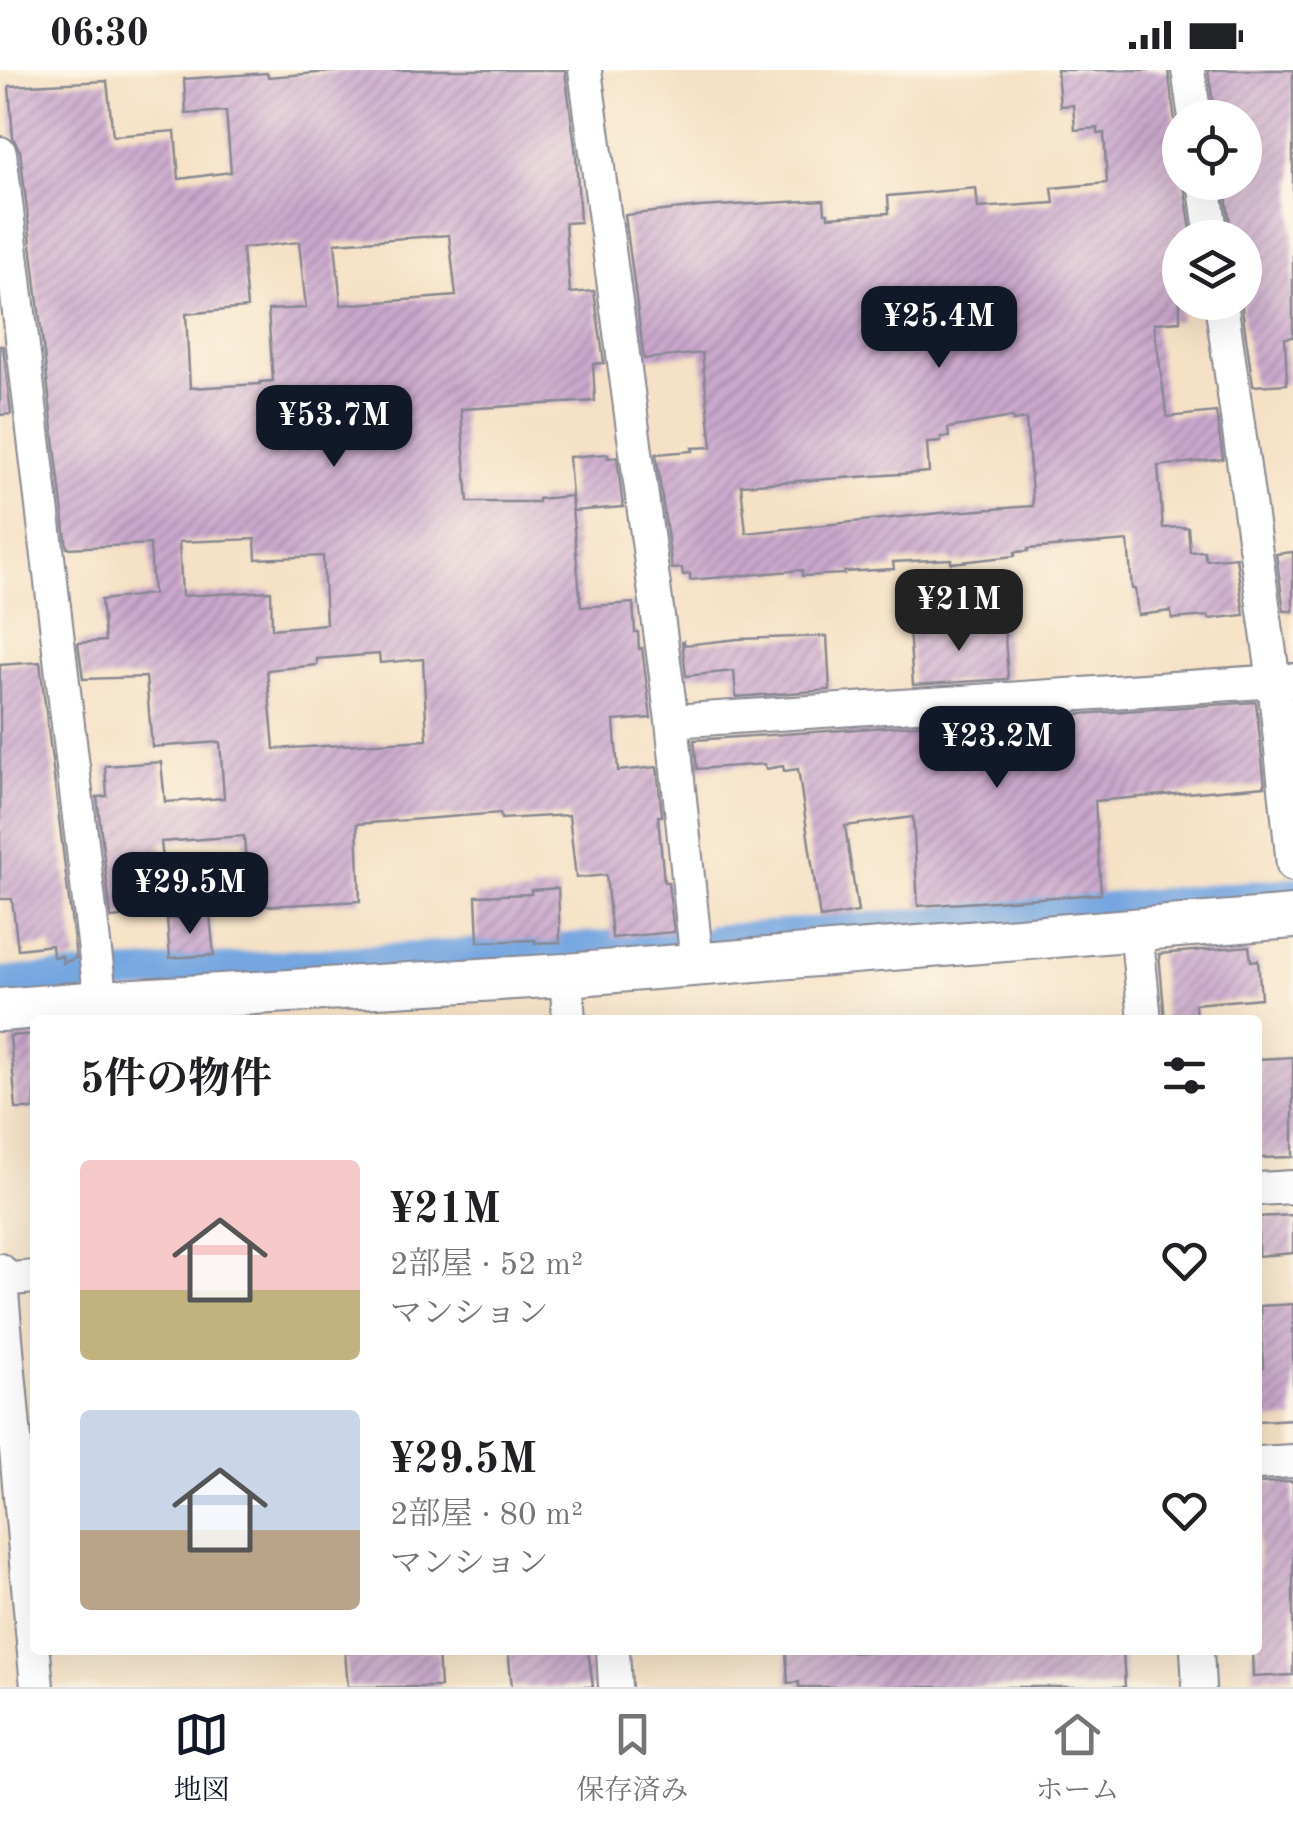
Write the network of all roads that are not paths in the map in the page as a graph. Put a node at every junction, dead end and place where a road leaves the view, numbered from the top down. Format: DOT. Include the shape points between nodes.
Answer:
graph roads {
  1 [pos="585,70"];
  2 [pos="1188,70"];
  3 [pos="1192,100"];
  4 [pos="0,153"];
  5 [pos="1224,320"];
  6 [pos="1284,681"];
  7 [pos="672,720"];
  8 [pos="1293,865"];
  9 [pos="1293,916"];
  10 [pos="1136,930"];
  11 [pos="697,964"];
  12 [pos="566,975"];
  13 [pos="101,1002"];
  14 [pos="0,1010"];
  15 [pos="569,1015"];
  16 [pos="1144,1015"];
  17 [pos="1293,1186"];
  18 [pos="1262,1189"];
  19 [pos="0,1270"];
  20 [pos="30,1278"];
  21 [pos="0,1280"];
  22 [pos="1293,1461"];
  23 [pos="1262,1463"];
  24 [pos="21,1552"];
  25 [pos="30,1628"];
  26 [pos="33,1655"];
  27 [pos="612,1655"];
  28 [pos="1197,1655"];
  29 [pos="37,1687"];
  30 [pos="615,1687"];
  31 [pos="1199,1687"];
  1 -- 7 [label="street"];
  2 -- 3 [label="street"];
  4 -- 13 [label="street"];
  5 -- 6 [label="street"];
  6 -- 7 [label="street"];
  6 -- 8 [label="street"];
  7 -- 11 [label="street"];
  9 -- 10 [label="street"];
  10 -- 11 [label="street"];
  10 -- 16 [label="street"];
  11 -- 12 [label="street"];
  12 -- 13 [label="street"];
  12 -- 15 [label="street"];
  13 -- 14 [label="street"];
  17 -- 18 [label="street"];
  19 -- 21 [label="street"];
  20 -- 21 [label="street"];
  21 -- 24 [label="street"];
  22 -- 23 [label="street"];
  24 -- 25 [label="street"];
  26 -- 29 [label="street"];
  27 -- 30 [label="street"];
  28 -- 31 [label="street"];
}
